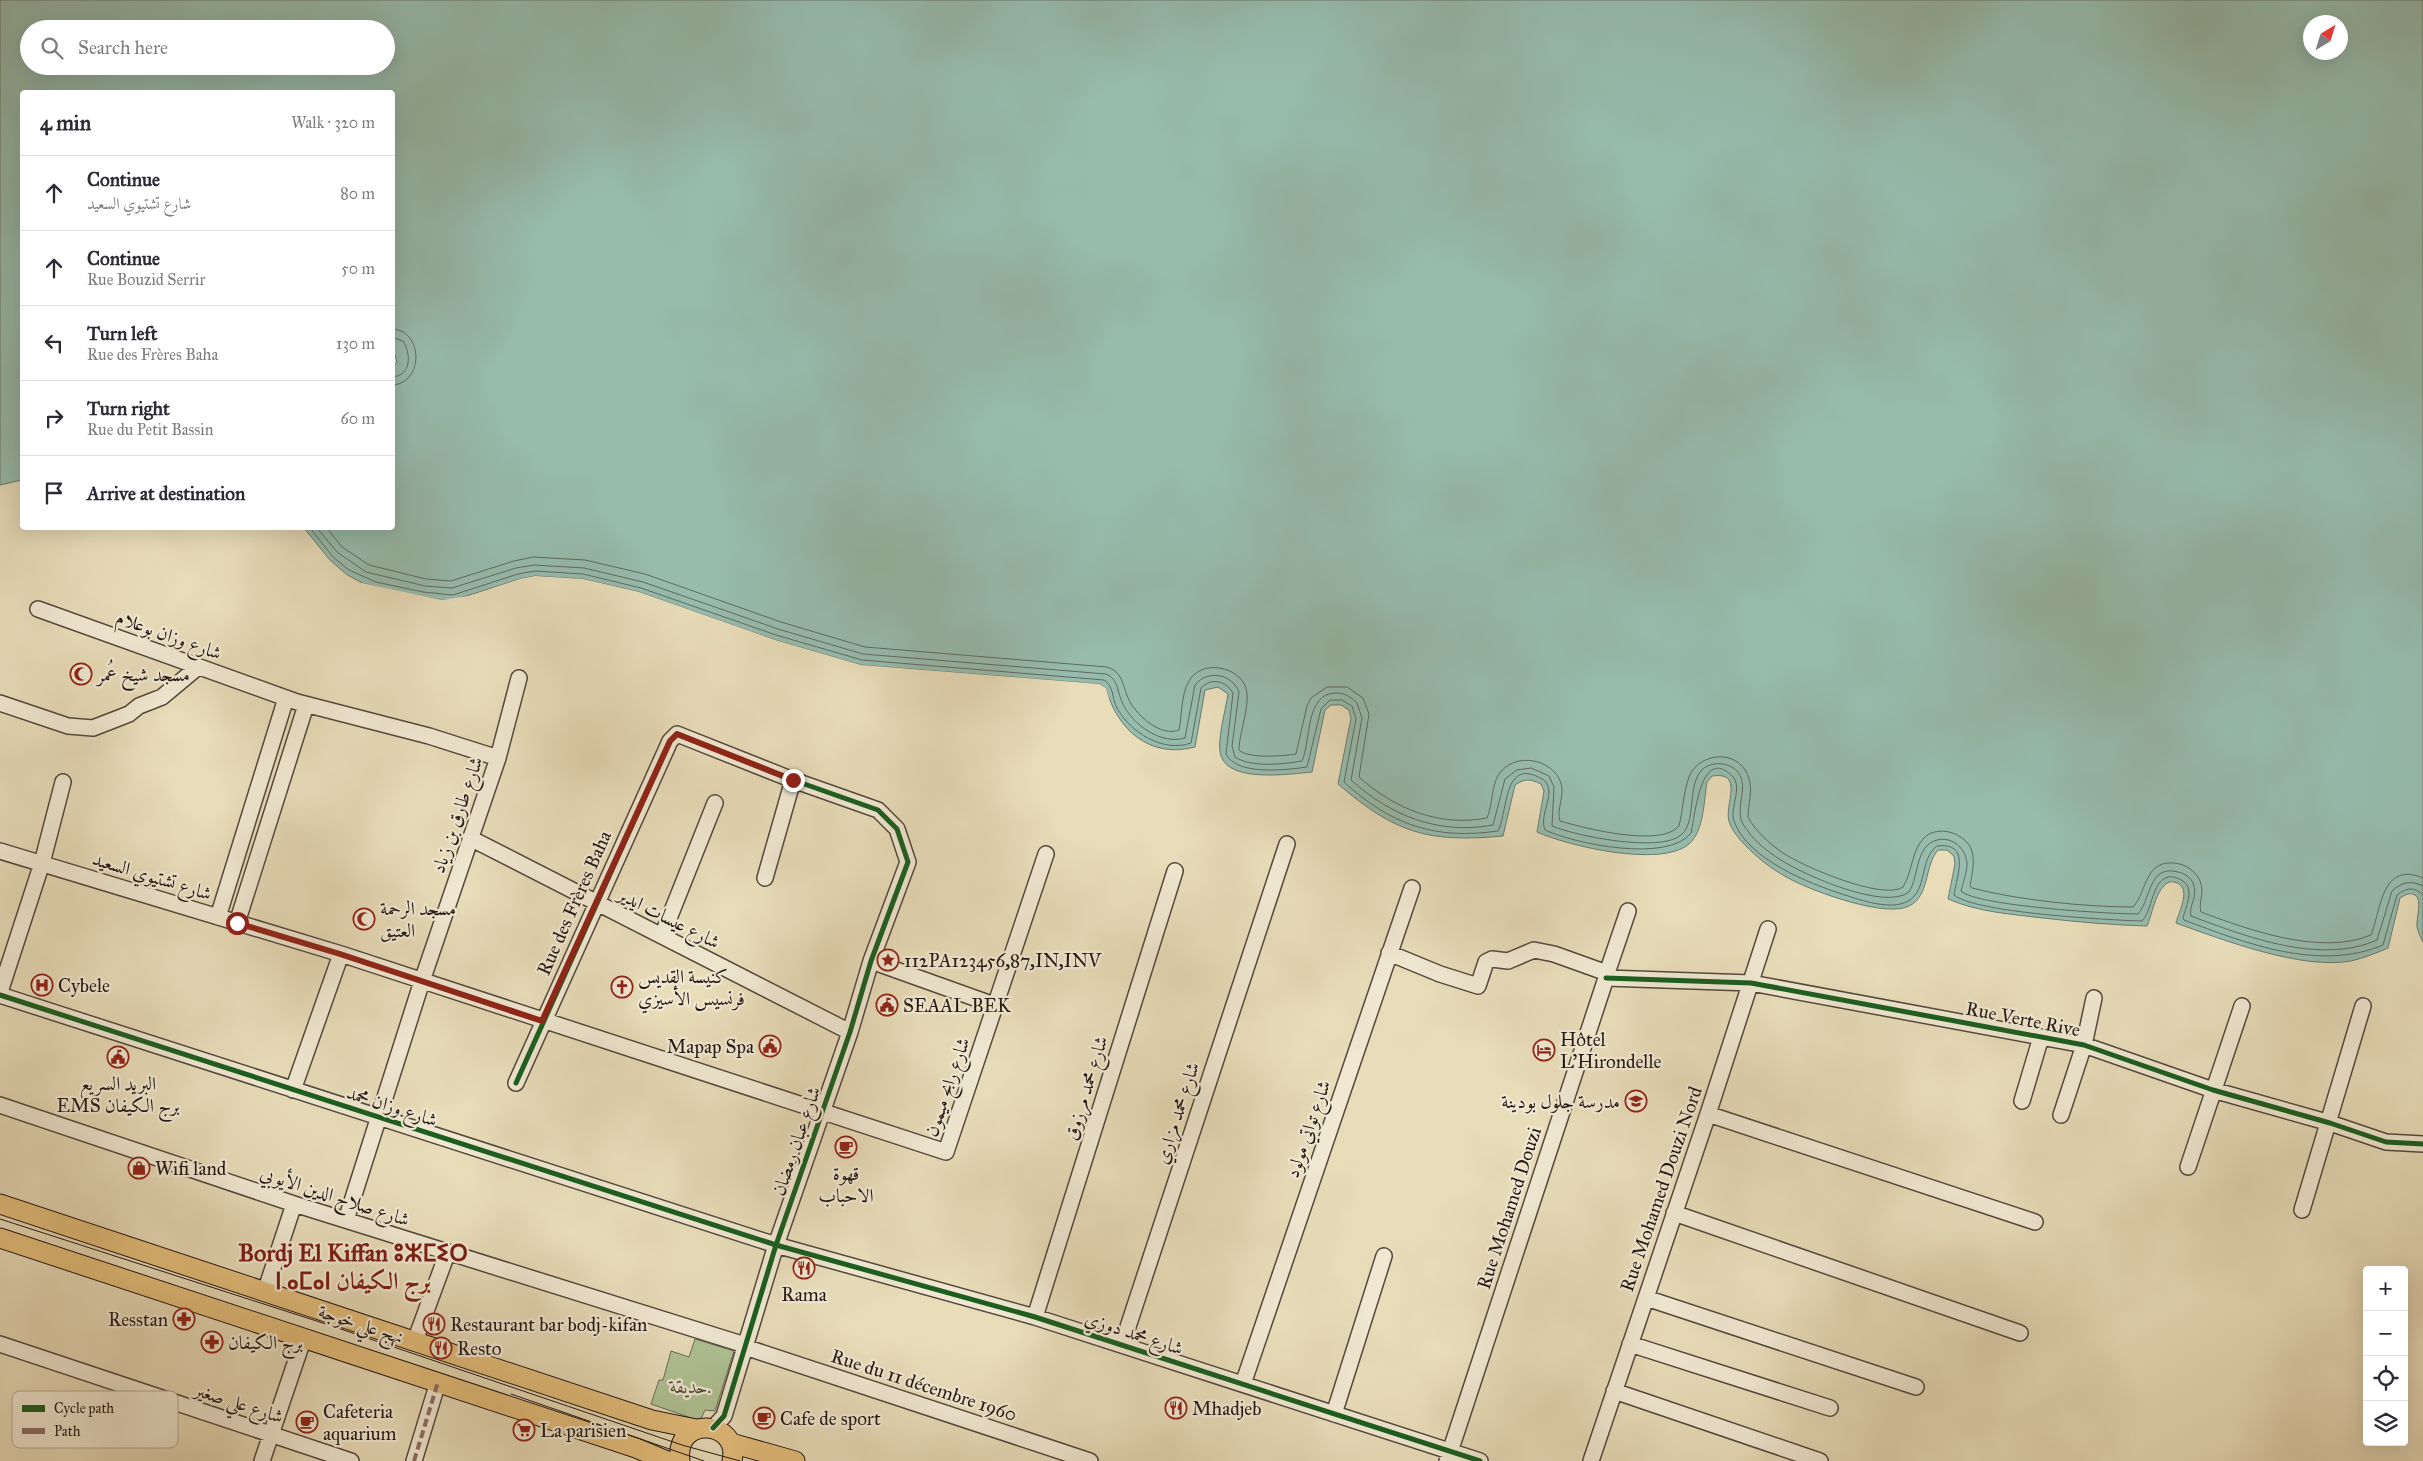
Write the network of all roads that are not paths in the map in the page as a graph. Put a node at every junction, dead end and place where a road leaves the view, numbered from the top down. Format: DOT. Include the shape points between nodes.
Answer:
graph roads {
  1 [pos="38,609"];
  2 [pos="198,667"];
  3 [pos="519,678"];
  4 [pos="286,698"];
  5 [pos="0,703"];
  6 [pos="306,705"];
  7 [pos="498,758"];
  8 [pos="793,780"];
  9 [pos="64,782"];
  10 [pos="715,804"];
  11 [pos="470,838"];
  12 [pos="1287,844"];
  13 [pos="0,851"];
  14 [pos="1046,854"];
  15 [pos="42,863"];
  16 [pos="1175,871"];
  17 [pos="765,878"];
  18 [pos="1412,888"];
  19 [pos="596,903"];
  20 [pos="1628,912"];
  21 [pos="218,917"];
  22 [pos="237,923"];
  23 [pos="1768,929"];
  24 [pos="662,936"];
  25 [pos="1389,952"];
  26 [pos="340,954"];
  27 [pos="871,961"];
  28 [pos="1607,975"];
  29 [pos="422,981"];
  30 [pos="1751,983"];
  31 [pos="0,992"];
  32 [pos="0,996"];
  33 [pos="2094,998"];
  34 [pos="997,1006"];
  35 [pos="2242,1006"];
  36 [pos="2363,1006"];
  37 [pos="542,1021"];
  38 [pos="850,1032"];
  39 [pos="2040,1037"];
  40 [pos="2084,1045"];
  41 [pos="516,1083"];
  42 [pos="293,1090"];
  43 [pos="2213,1090"];
  44 [pos="2022,1101"];
  45 [pos="0,1105"];
  46 [pos="821,1112"];
  47 [pos="1708,1114"];
  48 [pos="2061,1115"];
  49 [pos="379,1118"];
  50 [pos="2330,1123"];
  51 [pos="2423,1144"];
  52 [pos="2188,1167"];
  53 [pos="0,1204"];
  54 [pos="294,1204"];
  55 [pos="2302,1210"];
  56 [pos="1674,1213"];
  57 [pos="346,1220"];
  58 [pos="2035,1222"];
  59 [pos="0,1238"];
  60 [pos="776,1245"];
  61 [pos="447,1254"];
  62 [pos="1384,1256"];
  63 [pos="265,1292"];
  64 [pos="1646,1298"];
  65 [pos="1035,1317"];
  66 [pos="2020,1333"];
  67 [pos="303,1340"];
  68 [pos="415,1341"];
  69 [pos="0,1344"];
  70 [pos="1630,1344"];
  71 [pos="1122,1345"];
  72 [pos="745,1346"];
  73 [pos="438,1382"];
  74 [pos="1243,1384"];
  75 [pos="1916,1386"];
  76 [pos="142,1391"];
  77 [pos="1614,1392"];
  78 [pos="178,1403"];
  79 [pos="1830,1408"];
  80 [pos="1334,1414"];
  81 [pos="704,1429"];
  82 [pos="271,1434"];
  83 [pos="732,1452"];
  84 [pos="1449,1456"];
  85 [pos="262,1461"];
  86 [pos="351,1461"];
  87 [pos="414,1461"];
  88 [pos="666,1461"];
  89 [pos="680,1461"];
  90 [pos="795,1461"];
  91 [pos="1090,1461"];
  92 [pos="1480,1461"];
  93 [pos="1590,1461"];
  94 [pos="1820,1461"];
  1 -- 2 [label="street, شارع وزان بوعلام"];
  2 -- 4 [label="street, شارع وزان بوعلام"];
  2 -- 5 [label="street" via="162,697 94,728 68,726"];
  3 -- 7 [label="street, شارع طارق بن زياد"];
  4 -- 6 [label="street, شارع وزان بوعلام"];
  4 -- 21 [label="street"];
  6 -- 7 [label="street, شارع وزان بوعلام" via="429,736"];
  6 -- 22 [label="street"];
  7 -- 11 [label="street, شارع طارق بن زياد"];
  8 -- 17 [label="street"];
  8 -- 19 [label="street, Rue des Frères Baha" via="677,734 670,741"];
  8 -- 27 [label="street, شارع عبان رمضان" via="878,810 897,829 908,862"];
  9 -- 15 [label="street"];
  10 -- 24 [label="street"];
  11 -- 19 [label="street, شارع عيسات ايدير"];
  11 -- 29 [label="street, شارع طارق بن زياد"];
  12 -- 71 [label="street, شارع محمد مزاري"];
  13 -- 15 [label="street, شارع تشتيوي السعيد"];
  14 -- 34 [label="street, شارع رابح ميمون"];
  15 -- 21 [label="street, شارع تشتيوي السعيد"];
  15 -- 31 [label="street"];
  16 -- 65 [label="street, شارع محمد مرزوق"];
  18 -- 25 [label="street, شارع تواتي مولود"];
  19 -- 24 [label="street, شارع عيسات ايدير"];
  19 -- 37 [label="street, Rue des Frères Baha"];
  20 -- 28 [label="street, Rue Mohamed Douzi"];
  21 -- 22 [label="street, شارع تشتيوي السعيد"];
  22 -- 26 [label="street, شارع تشتيوي السعيد"];
  23 -- 30 [label="street, Rue Mohamed Douzi Nord"];
  24 -- 38 [label="street, شارع عيسات ايدير"];
  25 -- 28 [label="street, Rue Verte Rive" via="1478,986 1486,962 1492,959 1508,961 1534,950 1554,954"];
  25 -- 74 [label="street, شارع تواتي مولود"];
  26 -- 29 [label="street, شارع تشتيوي السعيد"];
  26 -- 42 [label="street"];
  27 -- 34 [label="street"];
  27 -- 38 [label="street, شارع عبان رمضان"];
  28 -- 30 [label="street, Rue Verte Rive"];
  28 -- 84 [label="street, Rue Mohamed Douzi"];
  29 -- 37 [label="street, شارع تشتيوي السعيد"];
  29 -- 49 [label="street, شارع طارق بن زياد"];
  30 -- 39 [label="street, Rue Verte Rive"];
  30 -- 47 [label="street, Rue Mohamed Douzi Nord"];
  32 -- 42 [label="street, شارع وزان محمد"];
  33 -- 40 [label="street"];
  34 -- 46 [label="street, شارع رابح ميمون" via="946,1152"];
  35 -- 43 [label="street"];
  36 -- 50 [label="street"];
  37 -- 41 [label="street, Rue des Frères Baha"];
  37 -- 46 [label="street, شارع تشتيوي السعيد"];
  38 -- 46 [label="street, شارع عبان رمضان"];
  39 -- 40 [label="street, Rue Verte Rive"];
  39 -- 44 [label="street"];
  40 -- 43 [label="street, Rue Verte Rive"];
  40 -- 48 [label="street"];
  42 -- 49 [label="street, شارع وزان محمد"];
  43 -- 50 [label="street, Rue Verte Rive"];
  43 -- 52 [label="street"];
  45 -- 54 [label="street, شارع صلاح الدين الأيوبي"];
  46 -- 60 [label="street, شارع عبان رمضان"];
  47 -- 56 [label="street, Rue Mohamed Douzi Nord"];
  47 -- 58 [label="street"];
  49 -- 57 [label="street, شارع طارق بن زياد"];
  49 -- 60 [label="street, شارع وزان محمد"];
  50 -- 51 [label="street, Rue Verte Rive" via="2386,1142"];
  50 -- 55 [label="street"];
  53 -- 63 [label="main road, نهج علي خوجة"];
  54 -- 57 [label="street, شارع صلاح الدين الأيوبي"];
  54 -- 63 [label="street"];
  56 -- 64 [label="street, Rue Mohamed Douzi Nord"];
  56 -- 66 [label="street"];
  57 -- 61 [label="street, شارع صلاح الدين الأيوبي"];
  59 -- 67 [label="main road, نهج علي خوجة"];
  60 -- 65 [label="street, شارع محمد دوزي"];
  60 -- 72 [label="street, شارع عبان رمضان"];
  61 -- 68 [label="street"];
  61 -- 72 [label="street, شارع صلاح الدين الأيوبي"];
  62 -- 80 [label="street"];
  63 -- 68 [label="main road, نهج علي خوجة"];
  64 -- 70 [label="street, Rue Mohamed Douzi Nord"];
  64 -- 75 [label="street"];
  65 -- 71 [label="street, شارع محمد دوزي"];
  67 -- 73 [label="main road, نهج علي خوجة"];
  67 -- 82 [label="street"];
  68 -- 81 [label="main road, نهج علي خوجة" via="652,1420"];
  69 -- 76 [label="street, شارع علي صغير"];
  70 -- 77 [label="street, Rue Mohamed Douzi Nord"];
  70 -- 79 [label="street"];
  71 -- 74 [label="street, شارع محمد دوزي"];
  72 -- 81 [label="street, شارع عبان رمضان" via="724,1416"];
  72 -- 91 [label="street, Rue du 11 décembre 1960"];
  73 -- 87 [label="street"];
  73 -- 88 [label="main road, نهج علي خوجة"];
  74 -- 80 [label="street, شارع محمد دوزي"];
  77 -- 93 [label="street, Rue Mohamed Douzi Nord"];
  77 -- 94 [label="street"];
  78 -- 82 [label="street, شارع علي صغير"];
  80 -- 84 [label="street, شارع محمد دوزي"];
  81 -- 83 [label="main road" via="727,1436"];
  81 -- 89 [label="main road" via="682,1441"];
  82 -- 85 [label="street"];
  82 -- 86 [label="street, شارع علي صغير"];
  83 -- 90 [label="main road"];
  84 -- 92 [label="street, شارع محمد دوزي"];
}
